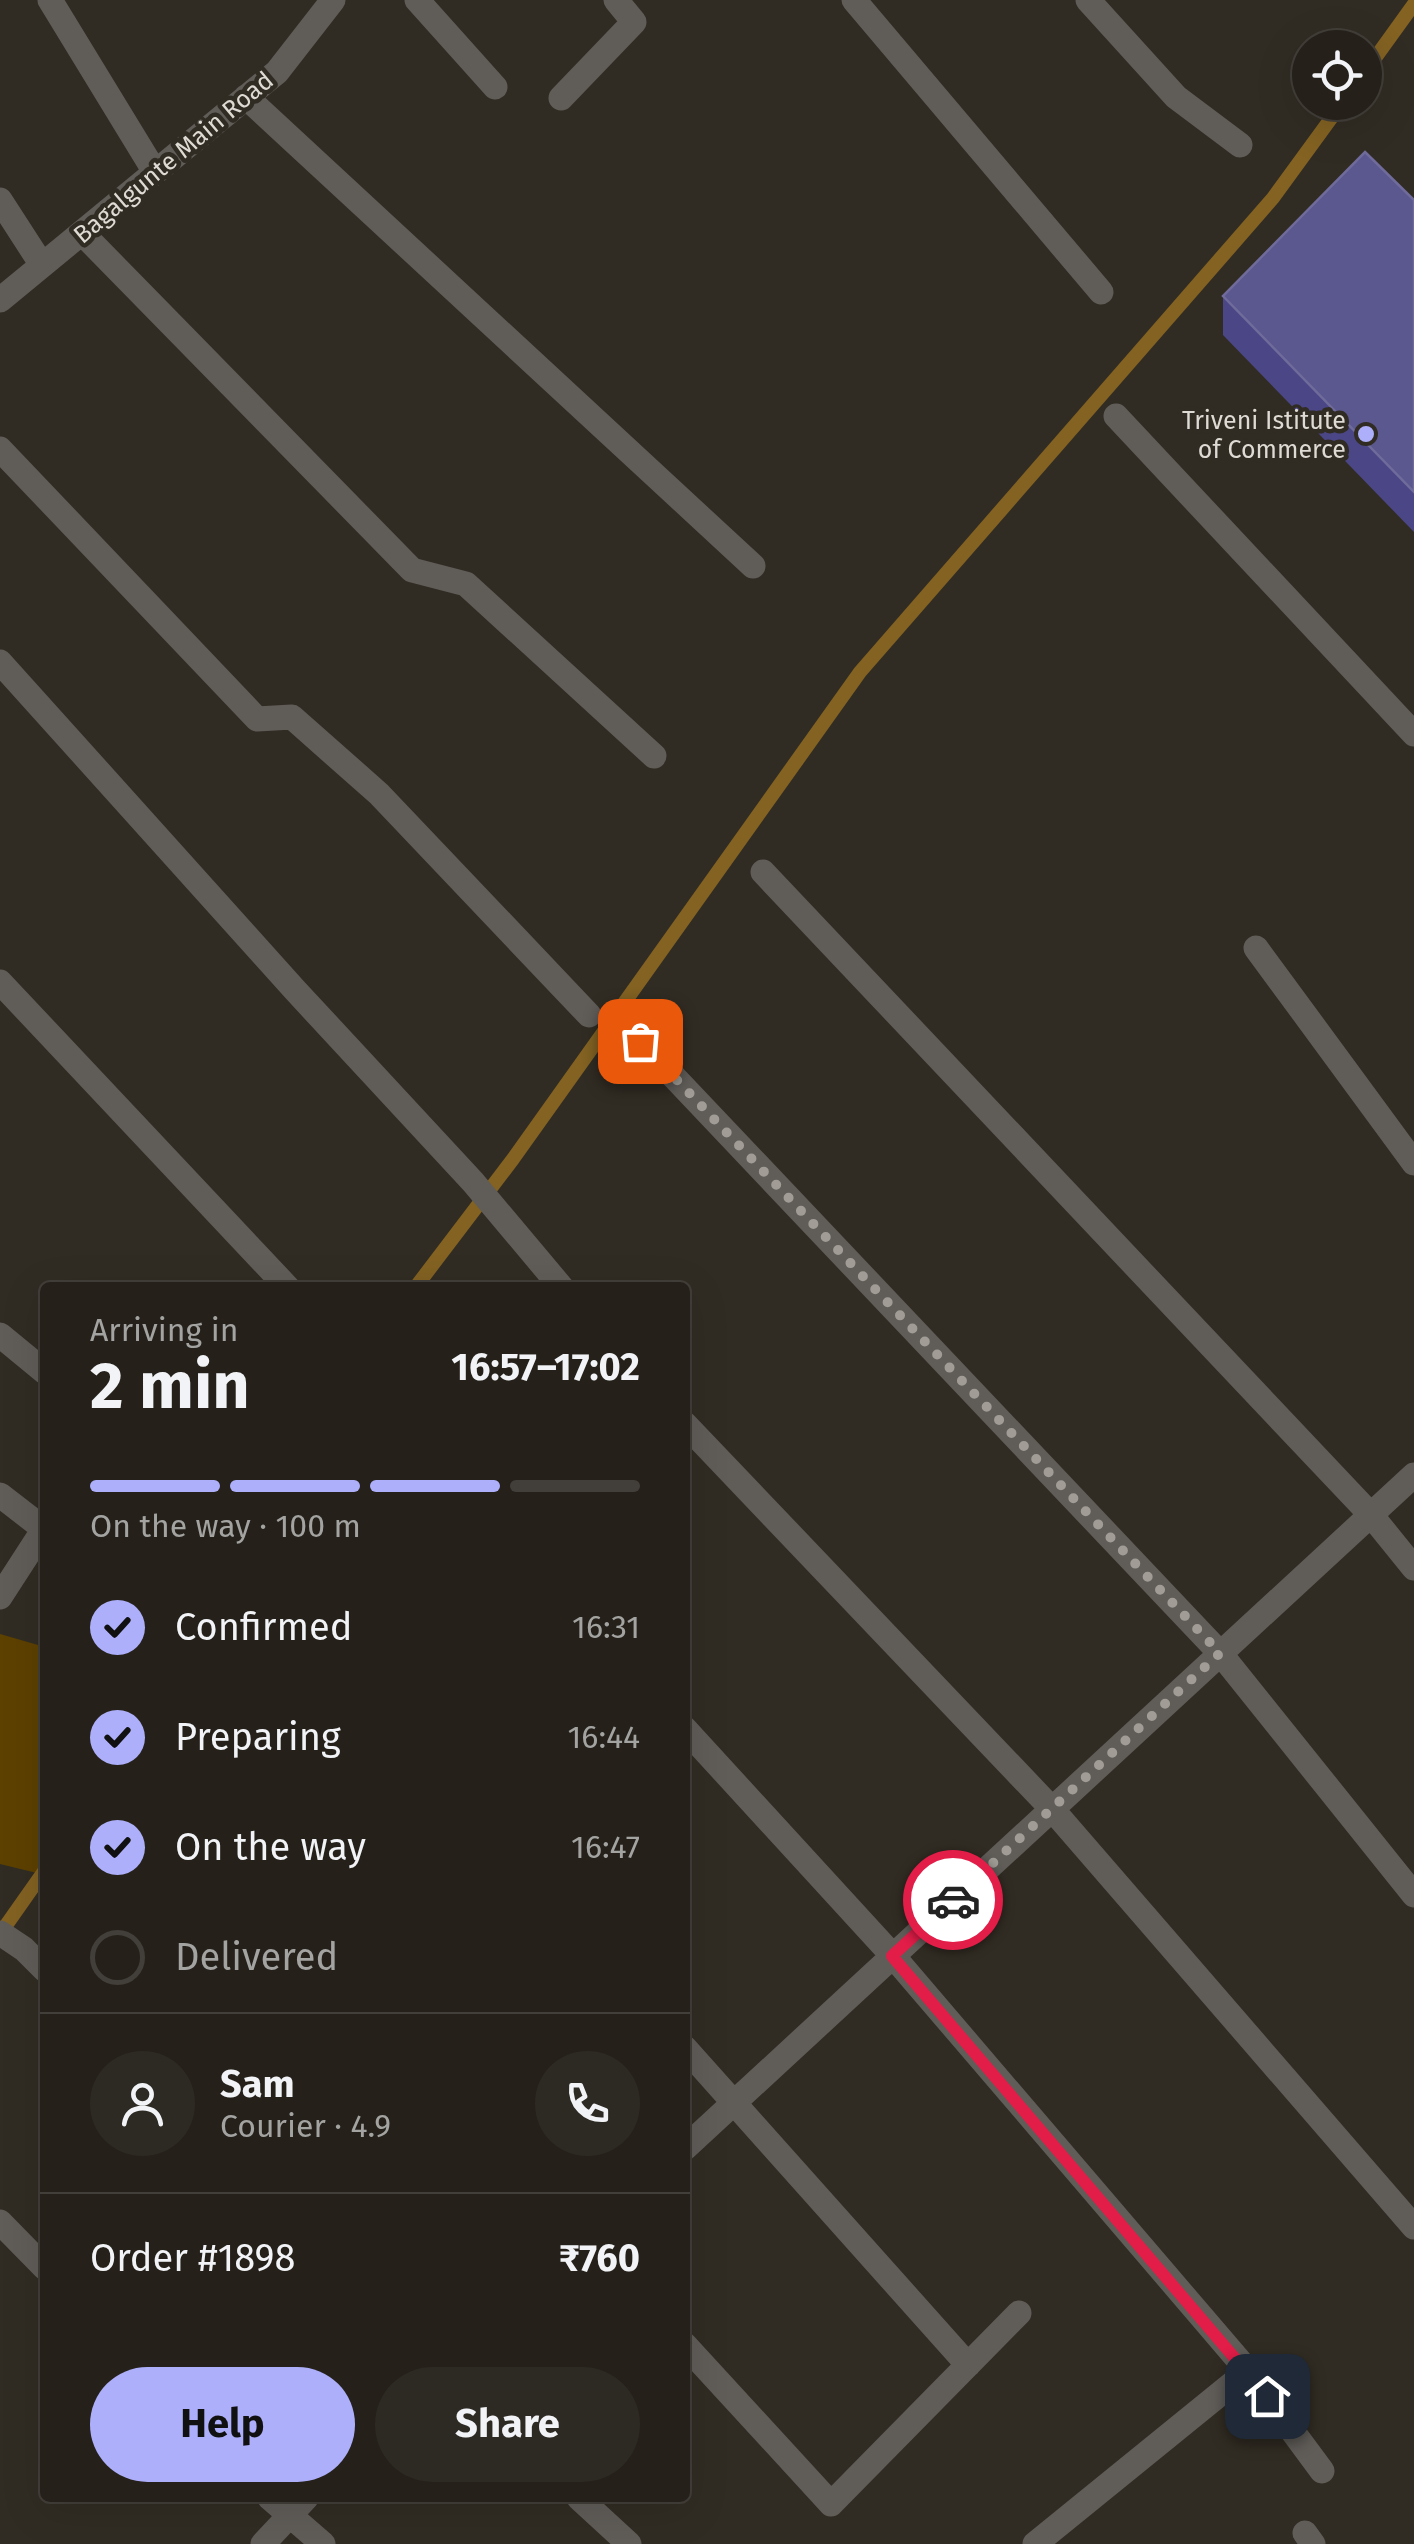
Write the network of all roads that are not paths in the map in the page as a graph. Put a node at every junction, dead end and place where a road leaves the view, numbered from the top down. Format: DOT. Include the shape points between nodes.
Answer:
graph roads {
  1 [pos="50,0"];
  2 [pos="416,0"];
  3 [pos="616,0"];
  4 [pos="854,0"];
  5 [pos="1088,0"];
  6 [pos="319,6"];
  7 [pos="494,87"];
  8 [pos="246,97"];
  9 [pos="561,98"];
  10 [pos="1240,145"];
  11 [pos="155,172"];
  12 [pos="0,200"];
  13 [pos="82,233"];
  14 [pos="42,265"];
  15 [pos="1101,292"];
  16 [pos="0,300"];
  17 [pos="1116,416"];
  18 [pos="0,448"];
  19 [pos="752,566"];
  20 [pos="0,662"];
  21 [pos="1414,734"];
  22 [pos="654,756"];
  23 [pos="763,872"];
  24 [pos="1256,948"];
  25 [pos="0,982"];
  26 [pos="589,1015"];
  27 [pos="640,1041"];
  28 [pos="1414,1163"];
  29 [pos="282,1282"];
  30 [pos="557,1282"];
  31 [pos="0,1335"];
  32 [pos="40,1368"];
  33 [pos="690,1429"];
  34 [pos="1414,1475"];
  35 [pos="0,1495"];
  36 [pos="1370,1515"];
  37 [pos="40,1526"];
  38 [pos="40,1535"];
  39 [pos="1414,1568"];
  40 [pos="0,1597"];
  41 [pos="1220,1653"];
  42 [pos="690,1734"];
  43 [pos="1052,1809"];
  44 [pos="1414,1894"];
  45 [pos="0,1933"];
  46 [pos="892,1956"];
  47 [pos="40,1965"];
  48 [pos="690,2054"];
  49 [pos="734,2103"];
  50 [pos="690,2143"];
  51 [pos="0,2222"];
  52 [pos="1414,2227"];
  53 [pos="40,2263"];
  54 [pos="1019,2312"];
  55 [pos="690,2350"];
  56 [pos="968,2366"];
  57 [pos="1248,2371"];
  58 [pos="1322,2471"];
  59 [pos="583,2502"];
  60 [pos="288,2503"];
  61 [pos="263,2544"];
  62 [pos="322,2544"];
  63 [pos="629,2544"];
  64 [pos="1035,2544"];
  1 -- 11 [label="street"];
  2 -- 7 [label="street"];
  3 -- 9 [label="street" via="634,22"];
  4 -- 15 [label="street"];
  5 -- 10 [label="street" via="1176,97"];
  6 -- 8 [label="street, Bagalgunte Main Road" via="277,72"];
  8 -- 11 [label="street, Bagalgunte Main Road"];
  8 -- 19 [label="street"];
  11 -- 13 [label="street, Bagalgunte Main Road"];
  12 -- 14 [label="street"];
  13 -- 14 [label="street, Bagalgunte Main Road"];
  13 -- 22 [label="street" via="412,570 466,584"];
  14 -- 16 [label="street, Bagalgunte Main Road"];
  17 -- 21 [label="street"];
  18 -- 26 [label="street" via="256,720 292,717 379,794"];
  20 -- 30 [label="street"];
  23 -- 36 [label="street"];
  24 -- 28 [label="street"];
  25 -- 29 [label="street"];
  27 -- 41 [label="street"];
  31 -- 32 [label="street"];
  33 -- 43 [label="street"];
  34 -- 36 [label="street"];
  35 -- 37 [label="street"];
  36 -- 39 [label="street"];
  36 -- 41 [label="street"];
  38 -- 40 [label="street"];
  41 -- 43 [label="street"];
  41 -- 44 [label="street"];
  42 -- 46 [label="street"];
  43 -- 46 [label="street"];
  43 -- 52 [label="street"];
  45 -- 47 [label="street"];
  46 -- 49 [label="street"];
  46 -- 57 [label="street"];
  48 -- 49 [label="street"];
  49 -- 50 [label="street"];
  49 -- 56 [label="street"];
  51 -- 53 [label="street"];
  54 -- 56 [label="street"];
  55 -- 56 [label="street" via="831,2504"];
  57 -- 58 [label="street"];
  57 -- 64 [label="street"];
  59 -- 63 [label="street"];
  60 -- 61 [label="street"];
  60 -- 62 [label="street"];
}
